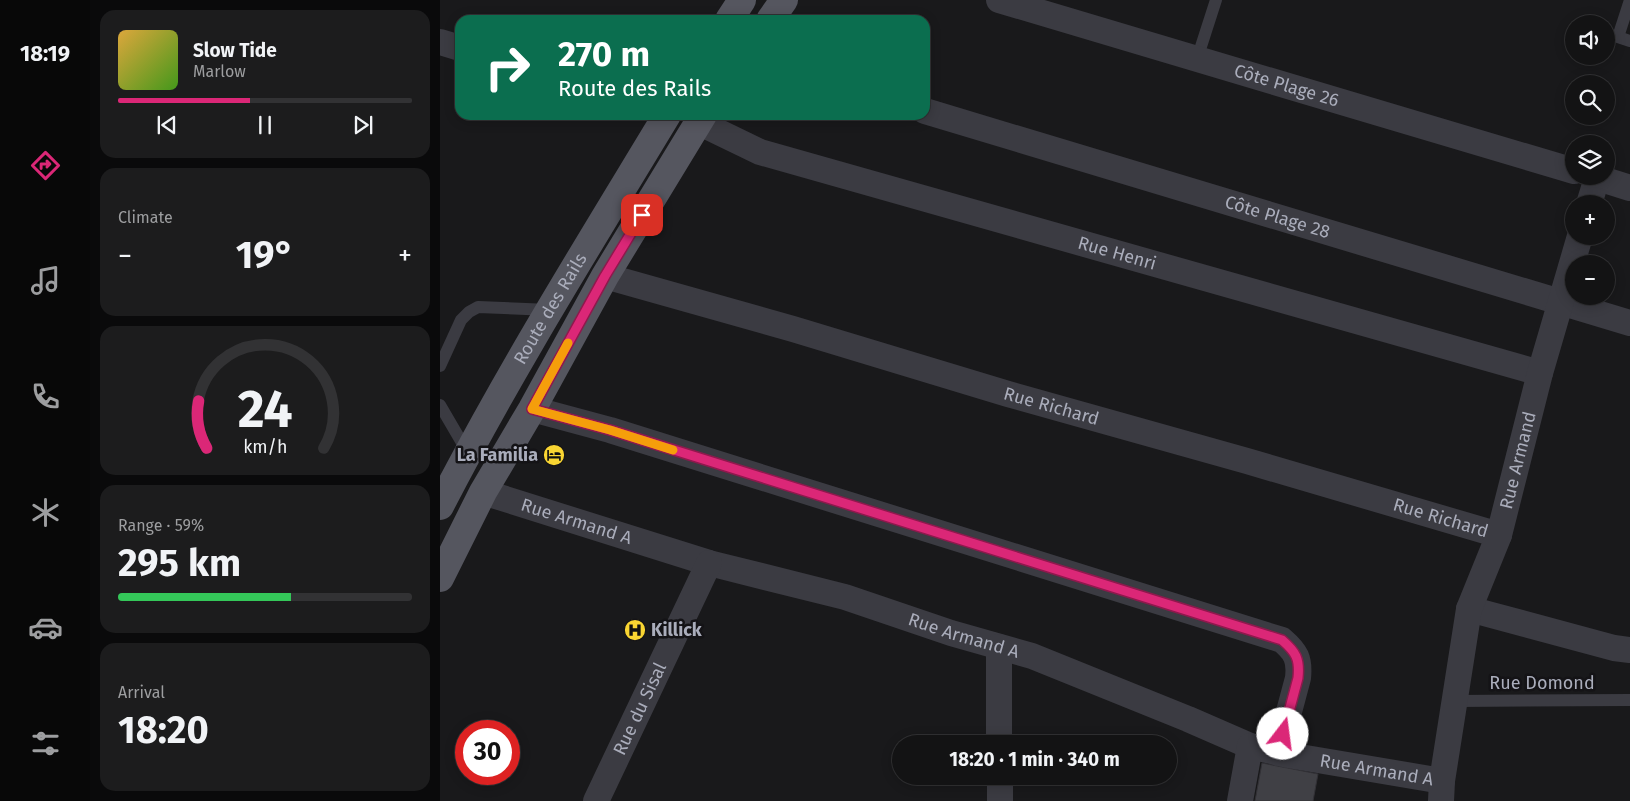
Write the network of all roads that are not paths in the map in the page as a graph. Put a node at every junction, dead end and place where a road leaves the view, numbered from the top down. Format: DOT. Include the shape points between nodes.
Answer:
graph roads {
  1 [pos="742,0"];
  2 [pos="784,0"];
  3 [pos="999,0"];
  4 [pos="1216,0"];
  5 [pos="1630,0"];
  6 [pos="732,15"];
  7 [pos="774,15"];
  8 [pos="1630,41"];
  9 [pos="440,42"];
  10 [pos="455,46"];
  11 [pos="1197,59"];
  12 [pos="930,113"];
  13 [pos="664,120"];
  14 [pos="700,120"];
  15 [pos="704,120"];
  16 [pos="1565,168"];
  17 [pos="1615,183"];
  18 [pos="1630,188"];
  19 [pos="1577,245"];
  20 [pos="605,276"];
  21 [pos="1560,302"];
  22 [pos="550,310"];
  23 [pos="1630,323"];
  24 [pos="440,366"];
  25 [pos="1540,373"];
  26 [pos="440,405"];
  27 [pos="532,409"];
  28 [pos="468,453"];
  29 [pos="483,492"];
  30 [pos="440,506"];
  31 [pos="1499,535"];
  32 [pos="710,563"];
  33 [pos="440,578"];
  34 [pos="1469,610"];
  35 [pos="998,647"];
  36 [pos="1630,650"];
  37 [pos="1630,700"];
  38 [pos="1454,701"];
  39 [pos="999,735"];
  40 [pos="1250,746"];
  41 [pos="1278,753"];
  42 [pos="1000,785"];
  43 [pos="1442,791"];
  44 [pos="596,801"];
  45 [pos="1000,801"];
  46 [pos="1240,801"];
  1 -- 6 [label="main road"];
  2 -- 7 [label="main road"];
  3 -- 11 [label="street, Côte Plage 26"];
  4 -- 11 [label="lane"];
  5 -- 8 [label="lane" via="1618,37"];
  9 -- 10 [label="street"];
  11 -- 16 [label="street, Côte Plage 26"];
  12 -- 21 [label="street, Côte Plage 28"];
  13 -- 22 [label="main road, Route des Rails"];
  14 -- 20 [label="main road, Route des Rails"];
  15 -- 25 [label="street, Rue Henri" via="760,152"];
  17 -- 18 [label="street, Côte Plage 26"];
  19 -- 21 [label="street, Rue Armand"];
  20 -- 27 [label="main road, Route des Rails"];
  20 -- 31 [label="street, Rue Richard"];
  21 -- 23 [label="street, Côte Plage 28"];
  21 -- 25 [label="street, Rue Armand"];
  22 -- 24 [label="lane" via="478,307 461,320"];
  22 -- 28 [label="main road, Route des Rails"];
  25 -- 31 [label="street, Rue Armand"];
  26 -- 28 [label="lane"];
  27 -- 29 [label="main road, Route des Rails"];
  27 -- 41 [label="street" via="610,430 1282,640 1293,650 1299,670"];
  28 -- 30 [label="main road, Route des Rails"];
  29 -- 32 [label="street, Rue Armand A"];
  29 -- 33 [label="main road, Route des Rails"];
  31 -- 34 [label="street, Rue Armand"];
  32 -- 35 [label="street, Rue Armand A" via="845,597"];
  32 -- 44 [label="street, Rue du Sisal"];
  34 -- 36 [label="street"];
  34 -- 38 [label="street, Rue Armand"];
  35 -- 39 [label="street"];
  35 -- 40 [label="street, Rue Armand A" via="1041,660"];
  37 -- 38 [label="lane, Rue Domond"];
  38 -- 43 [label="street, Rue Armand"];
  40 -- 41 [label="street, Rue Armand A"];
  40 -- 46 [label="street"];
  41 -- 43 [label="street, Rue Armand A"];
  42 -- 45 [label="street"];
}
